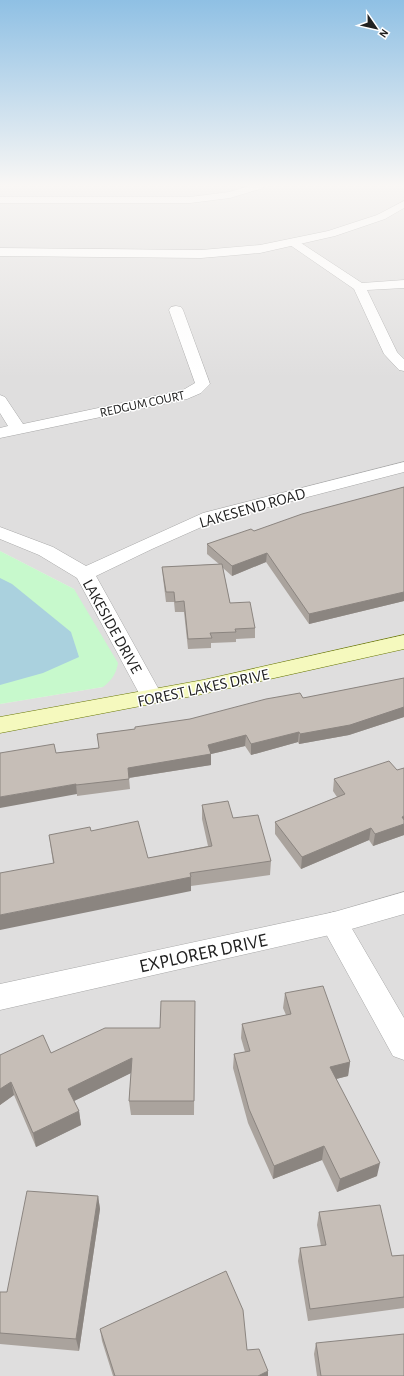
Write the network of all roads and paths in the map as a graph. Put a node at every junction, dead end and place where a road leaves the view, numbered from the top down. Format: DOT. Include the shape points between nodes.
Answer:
graph roads {
  1 [pos="246,250"];
  2 [pos="306,250"];
  3 [pos="0,252"];
  4 [pos="404,284"];
  5 [pos="359,287"];
  6 [pos="176,310"];
  7 [pos="404,367"];
  8 [pos="0,400"];
  9 [pos="18,429"];
  10 [pos="0,433"];
  11 [pos="404,467"];
  12 [pos="0,532"];
  13 [pos="85,574"];
  14 [pos="404,630"];
  15 [pos="404,642"];
  16 [pos="149,691"];
  17 [pos="0,710"];
  18 [pos="0,725"];
  19 [pos="404,903"];
  20 [pos="334,924"];
  21 [pos="0,997"];
  22 [pos="404,1046"];
  1 -- 3 [label="street" via="201,254"];
  2 -- 5 [label="street"];
  4 -- 5 [label="street"];
  5 -- 7 [label="street" via="391,354"];
  6 -- 9 [label="street, REDGUM COURT" via="203,384 196,390 188,394"];
  8 -- 9 [label="street"];
  9 -- 10 [label="street, REDGUM COURT"];
  11 -- 13 [label="street, LAKESEND ROAD" via="209,517"];
  12 -- 13 [label="street, LAKESIDE DRIVE" via="46,551"];
  13 -- 16 [label="street, LAKESIDE DRIVE"];
  14 -- 16 [label="main road, FOREST LAKES DRIVE"];
  15 -- 16 [label="main road, FOREST LAKES DRIVE" via="301,666"];
  16 -- 17 [label="main road, FOREST LAKES DRIVE"];
  16 -- 18 [label="main road, FOREST LAKES DRIVE" via="93,709"];
  19 -- 20 [label="street, EXPLORER DRIVE"];
  20 -- 21 [label="street, EXPLORER DRIVE"];
  20 -- 22 [label="street"];
}
